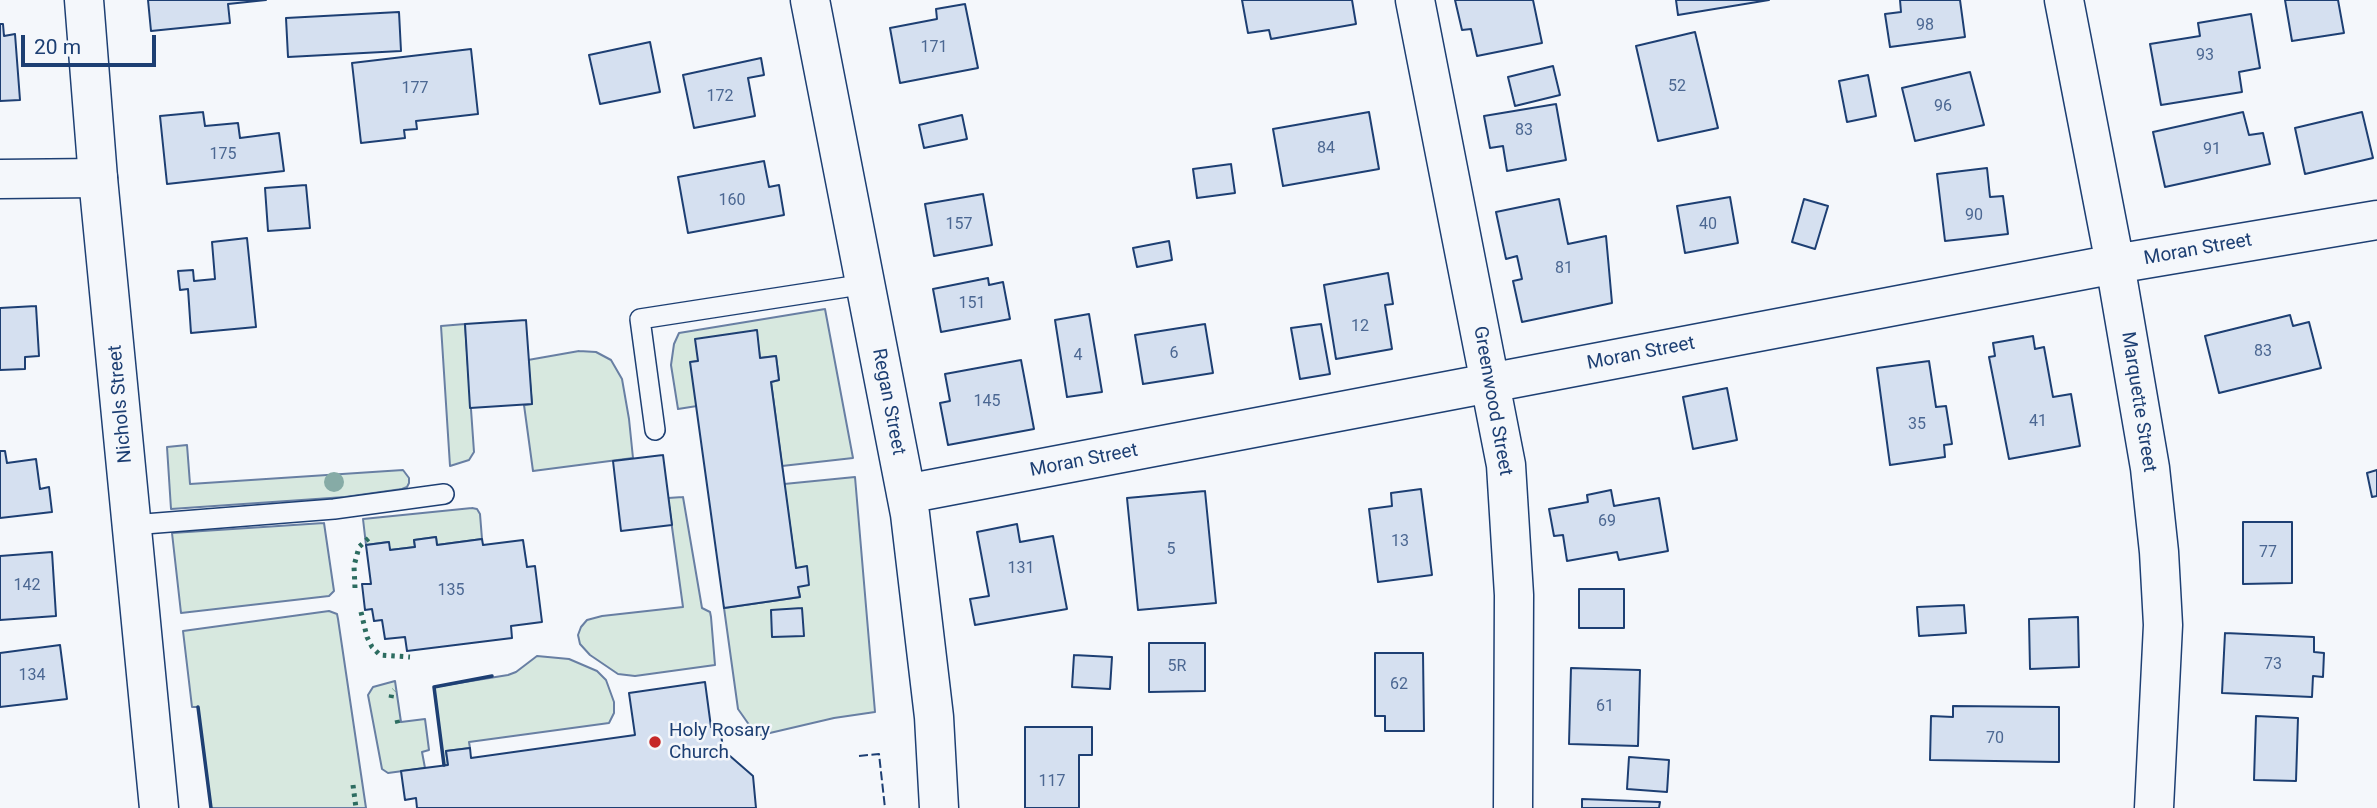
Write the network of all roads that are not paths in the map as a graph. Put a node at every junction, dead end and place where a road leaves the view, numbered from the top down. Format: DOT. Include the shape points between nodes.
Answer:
graph roads {
  1 [pos="84,0"];
  2 [pos="810,0"];
  3 [pos="1415,0"];
  4 [pos="2064,0"];
  5 [pos="99,178"];
  6 [pos="0,179"];
  7 [pos="2377,220"];
  8 [pos="2115,264"];
  9 [pos="866,284"];
  10 [pos="1490,383"];
  11 [pos="655,430"];
  12 [pos="444,494"];
  13 [pos="906,494"];
  14 [pos="132,525"];
  15 [pos="159,808"];
  16 [pos="939,808"];
  17 [pos="1513,808"];
  18 [pos="2154,808"];
  1 -- 5 [label="street, Nichols Street"];
  2 -- 9 [label="street, Regan Street"];
  3 -- 10 [label="street, Greenwood Street"];
  4 -- 8 [label="street, Marquette Street"];
  5 -- 6 [label="street"];
  5 -- 14 [label="street, Nichols Street"];
  7 -- 8 [label="street, Moran Street"];
  8 -- 10 [label="street, Moran Street"];
  8 -- 18 [label="street, Marquette Street" via="2150,468 2159,552 2163,625"];
  9 -- 11 [label="lane" via="640,318"];
  9 -- 13 [label="street, Regan Street"];
  10 -- 13 [label="street, Moran Street"];
  10 -- 17 [label="street, Greenwood Street" via="1506,465 1512,551"];
  12 -- 14 [label="lane" via="334,509"];
  13 -- 16 [label="street, Regan Street" via="934,717"];
  14 -- 15 [label="street, Nichols Street"];
}
